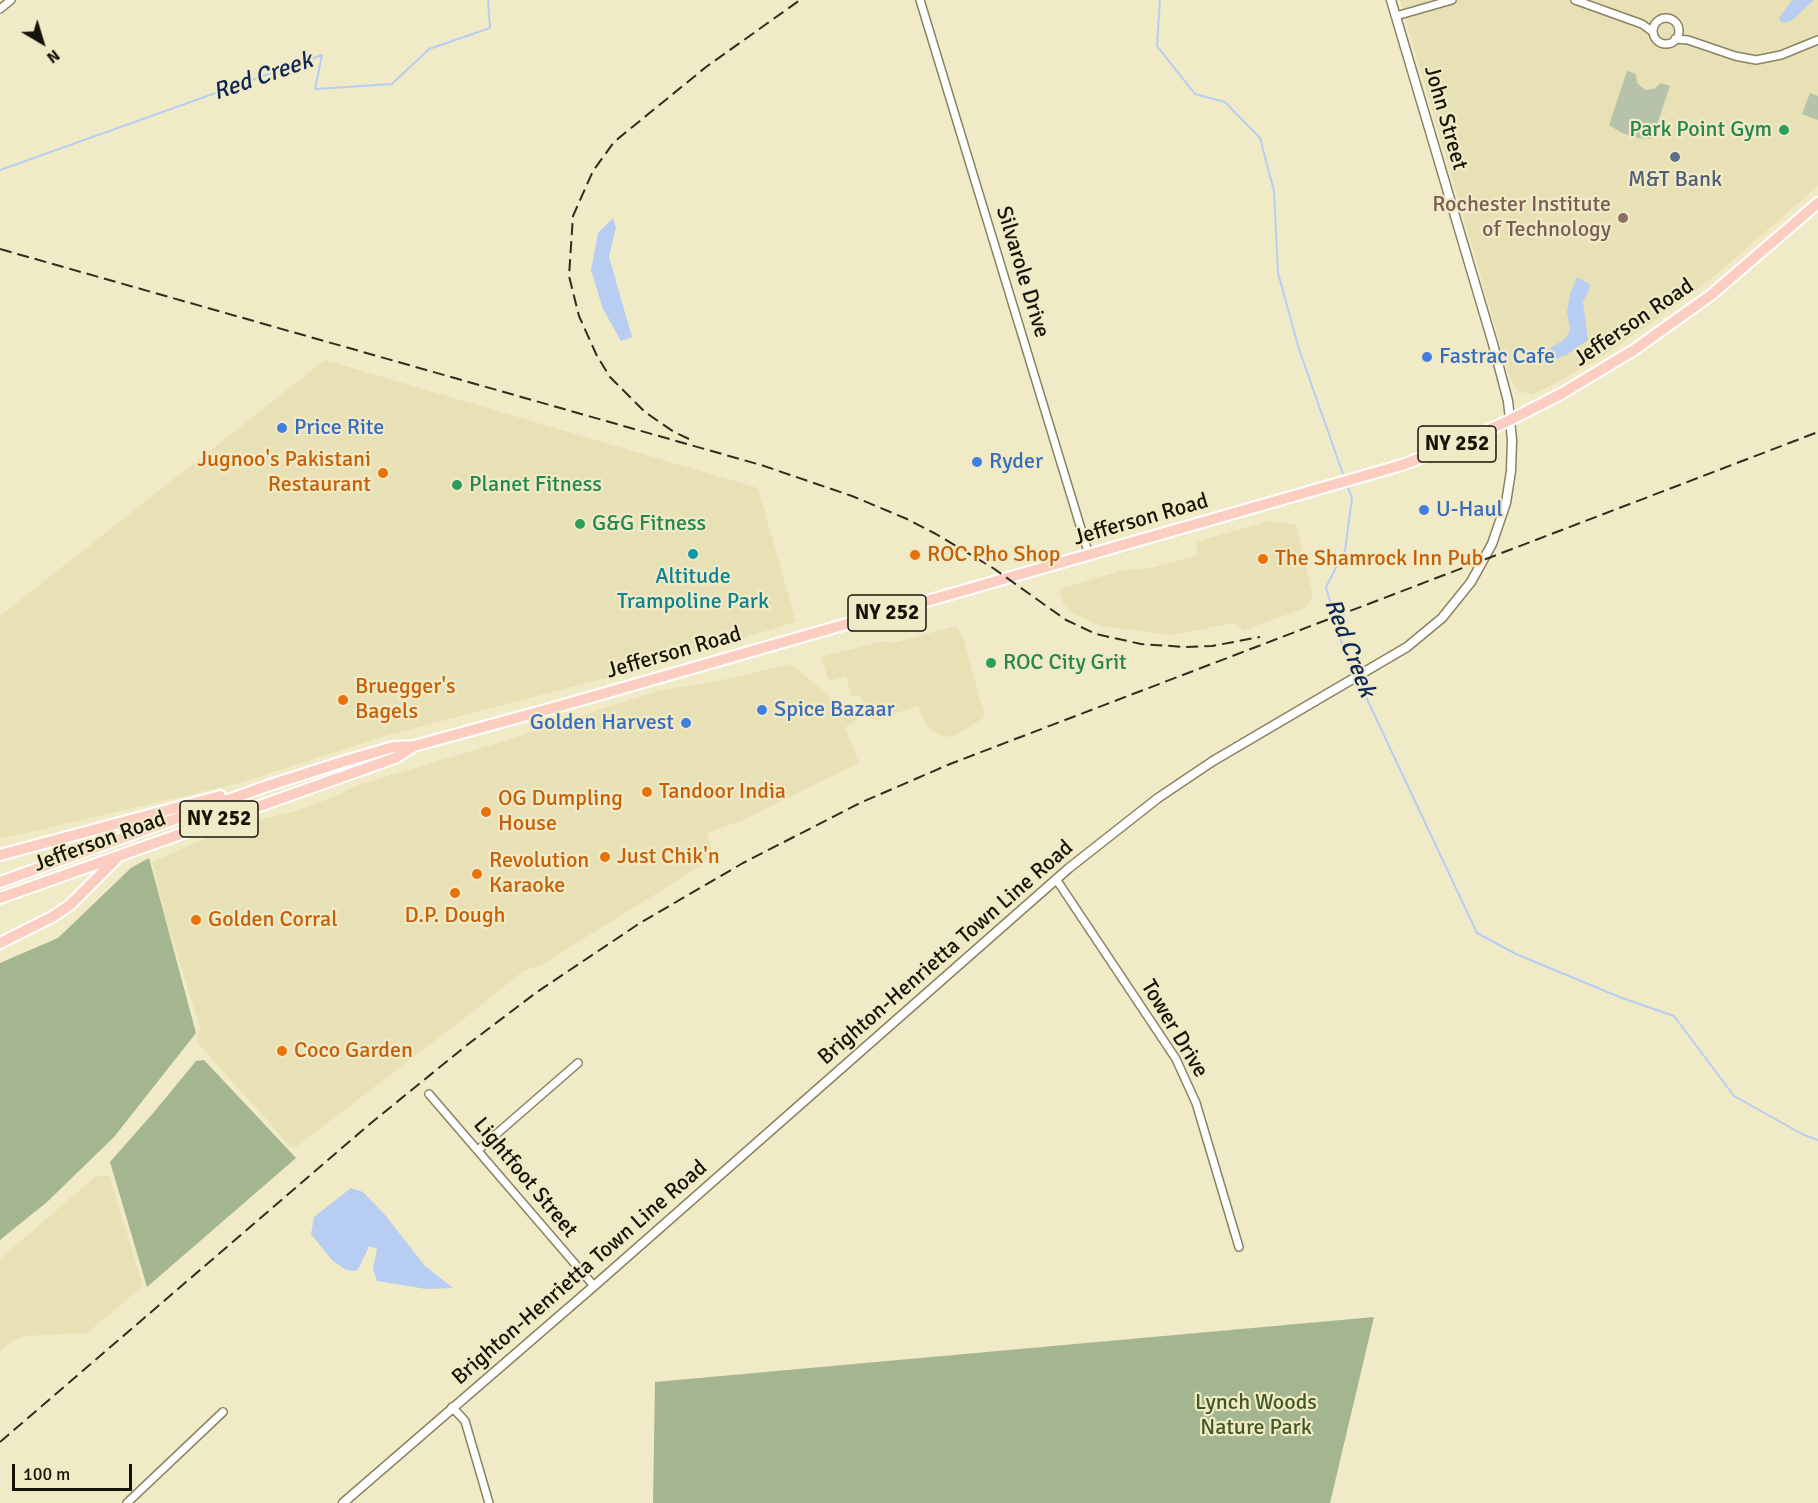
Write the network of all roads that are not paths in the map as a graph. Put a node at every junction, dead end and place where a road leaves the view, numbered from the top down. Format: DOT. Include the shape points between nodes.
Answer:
graph roads {
  1 [pos="11,0"];
  2 [pos="920,0"];
  3 [pos="1391,0"];
  4 [pos="1452,0"];
  5 [pos="1575,0"];
  6 [pos="0,9"];
  7 [pos="1396,16"];
  8 [pos="1656,23"];
  9 [pos="1642,24"];
  10 [pos="1678,30"];
  11 [pos="1653,32"];
  12 [pos="1676,39"];
  13 [pos="1688,40"];
  14 [pos="1818,40"];
  15 [pos="1818,203"];
  16 [pos="1510,420"];
  17 [pos="1089,555"];
  18 [pos="414,746"];
  19 [pos="267,786"];
  20 [pos="0,855"];
  21 [pos="119,855"];
  22 [pos="1056,879"];
  23 [pos="0,882"];
  24 [pos="0,898"];
  25 [pos="0,943"];
  26 [pos="578,1063"];
  27 [pos="429,1094"];
  28 [pos="478,1150"];
  29 [pos="1239,1247"];
  30 [pos="594,1286"];
  31 [pos="453,1407"];
  32 [pos="223,1412"];
  33 [pos="127,1503"];
  34 [pos="343,1503"];
  35 [pos="489,1503"];
  1 -- 6 [label="street"];
  2 -- 17 [label="street, Silvarole Drive"];
  3 -- 7 [label="street, John Street"];
  4 -- 7 [label="street"];
  5 -- 9 [label="street"];
  7 -- 16 [label="street, John Street" via="1493,344"];
  8 -- 9 [label="street"];
  8 -- 10 [label="street" via="1668,18"];
  8 -- 11 [label="street"];
  9 -- 11 [label="street"];
  10 -- 12 [label="street"];
  10 -- 13 [label="street"];
  11 -- 12 [label="street" via="1656,40 1664,44"];
  12 -- 13 [label="street"];
  13 -- 14 [label="street" via="1756,60 1781,56"];
  15 -- 16 [label="main road, Jefferson Road / NY 252" via="1675,323 1589,378"];
  16 -- 17 [label="main road, Jefferson Road / NY 252" via="1436,452 1358,478"];
  16 -- 22 [label="street, Brighton-Henrietta Town Line Road" via="1510,486 1497,532 1486,559 1442,618 1407,647 1185,779"];
  17 -- 18 [label="main road, Jefferson Road / NY 252"];
  18 -- 19 [label="main road, Jefferson Road / NY 252" via="393,747"];
  18 -- 21 [label="main road, Jefferson Road / NY 252" via="395,758"];
  19 -- 20 [label="main road"];
  19 -- 23 [label="main road, Jefferson Road / NY 252"];
  21 -- 24 [label="main road, Jefferson Road / NY 252"];
  21 -- 25 [label="main road" via="70,905"];
  22 -- 29 [label="street, Tower Drive" via="1156,1027 1187,1082"];
  22 -- 30 [label="street, Brighton-Henrietta Town Line Road"];
  26 -- 28 [label="street"];
  27 -- 28 [label="street, Lightfoot Street"];
  28 -- 30 [label="street, Lightfoot Street"];
  30 -- 31 [label="street, Brighton-Henrietta Town Line Road"];
  31 -- 34 [label="street, Brighton-Henrietta Town Line Road"];
  31 -- 35 [label="street" via="465,1421"];
  32 -- 33 [label="street"];
}
